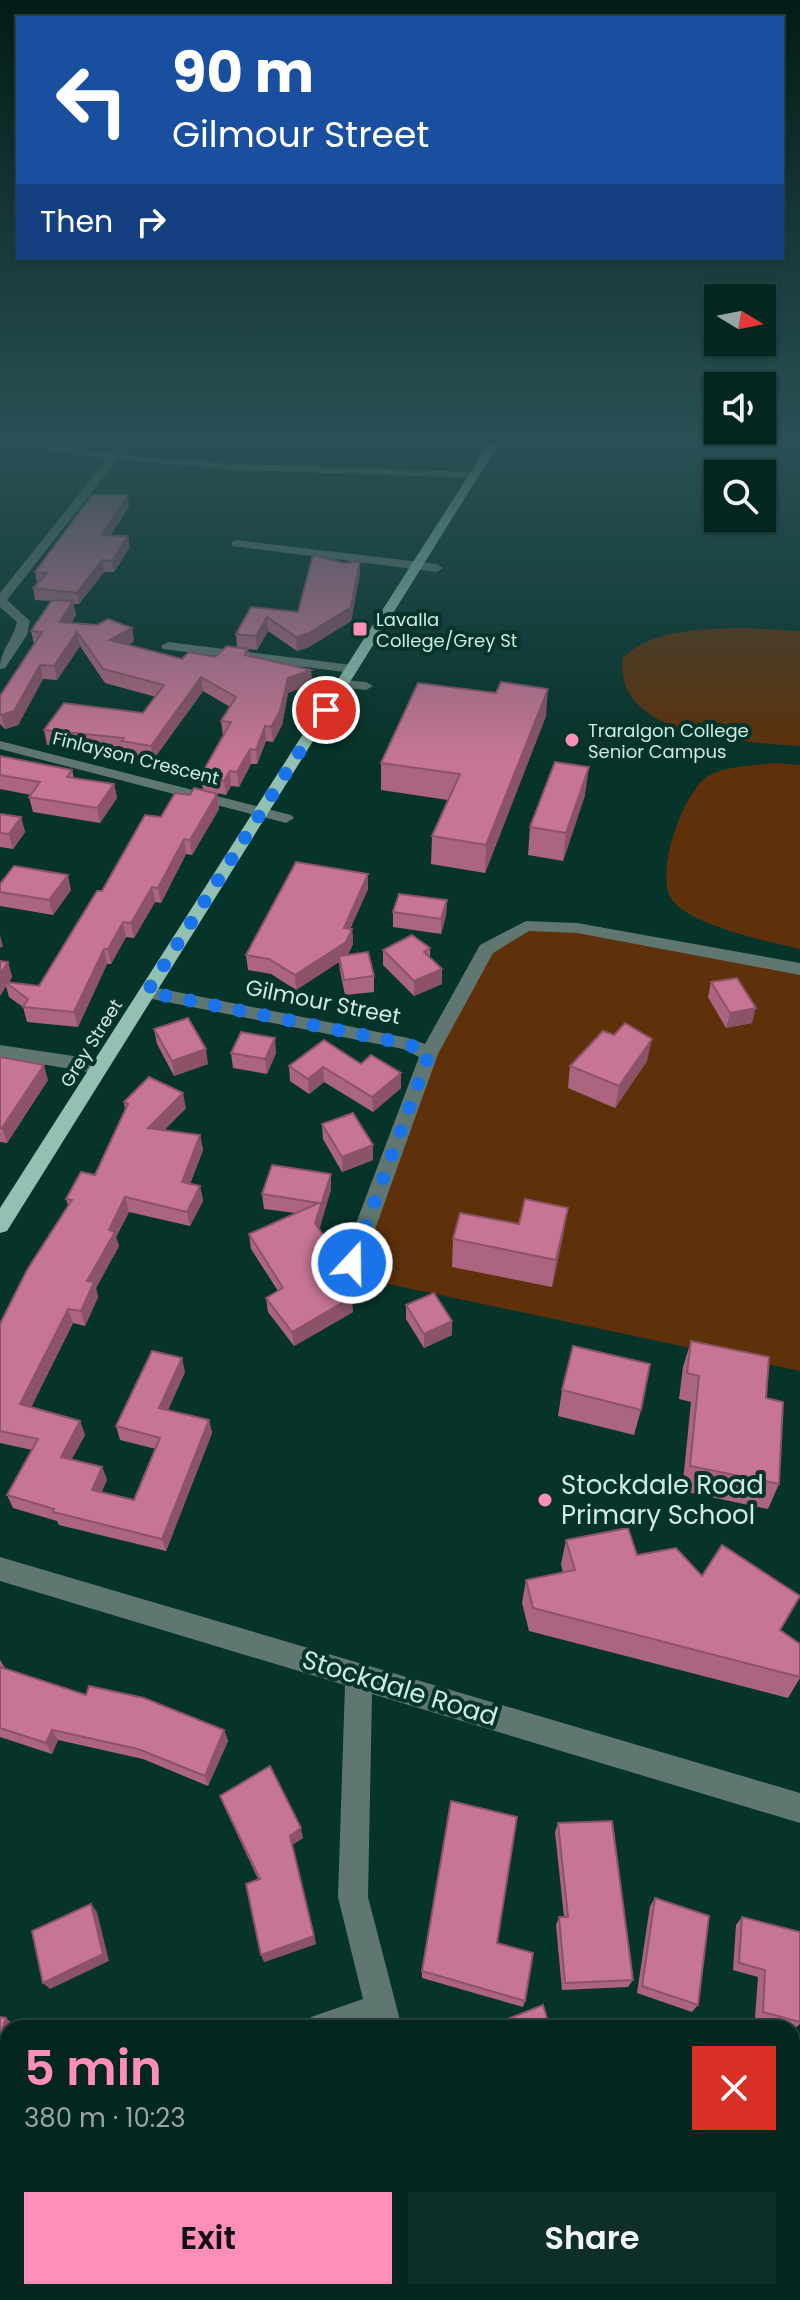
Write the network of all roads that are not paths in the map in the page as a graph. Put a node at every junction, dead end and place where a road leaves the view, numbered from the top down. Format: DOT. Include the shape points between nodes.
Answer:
graph roads {
  1 [pos="45,544"];
  2 [pos="239,544"];
  3 [pos="430,544"];
  4 [pos="416,567"];
  5 [pos="437,568"];
  6 [pos="0,601"];
  7 [pos="168,646"];
  8 [pos="0,665"];
  9 [pos="352,669"];
  10 [pos="342,684"];
  11 [pos="366,686"];
  12 [pos="0,745"];
  13 [pos="261,811"];
  14 [pos="286,818"];
  15 [pos="800,969"];
  16 [pos="147,992"];
  17 [pos="0,1051"];
  18 [pos="429,1054"];
  19 [pos="100,1067"];
  20 [pos="0,1225"];
  21 [pos="352,1263"];
  22 [pos="0,1569"];
  23 [pos="359,1676"];
  24 [pos="800,1808"];
  25 [pos="384,2019"];
  1 -- 6 [label="street"];
  2 -- 4 [label="street"];
  3 -- 4 [label="main road, Grey Street"];
  4 -- 5 [label="street"];
  4 -- 9 [label="main road, Grey Street"];
  6 -- 8 [label="street" via="24,621 21,635"];
  7 -- 9 [label="street"];
  9 -- 10 [label="main road, Grey Street"];
  10 -- 11 [label="street"];
  10 -- 13 [label="main road, Grey Street"];
  12 -- 13 [label="street, Finlayson Crescent"];
  13 -- 14 [label="street, Finlayson Crescent"];
  13 -- 16 [label="main road, Grey Street"];
  15 -- 18 [label="street" via="577,928 526,926 486,949"];
  16 -- 18 [label="street, Gilmour Street" via="408,1044"];
  16 -- 19 [label="main road, Grey Street"];
  17 -- 19 [label="street"];
  18 -- 21 [label="street"];
  19 -- 20 [label="main road, Grey Street"];
  22 -- 23 [label="street, Stockdale Road"];
  23 -- 24 [label="street, Stockdale Road"];
  23 -- 25 [label="street" via="353,1897"];
}
